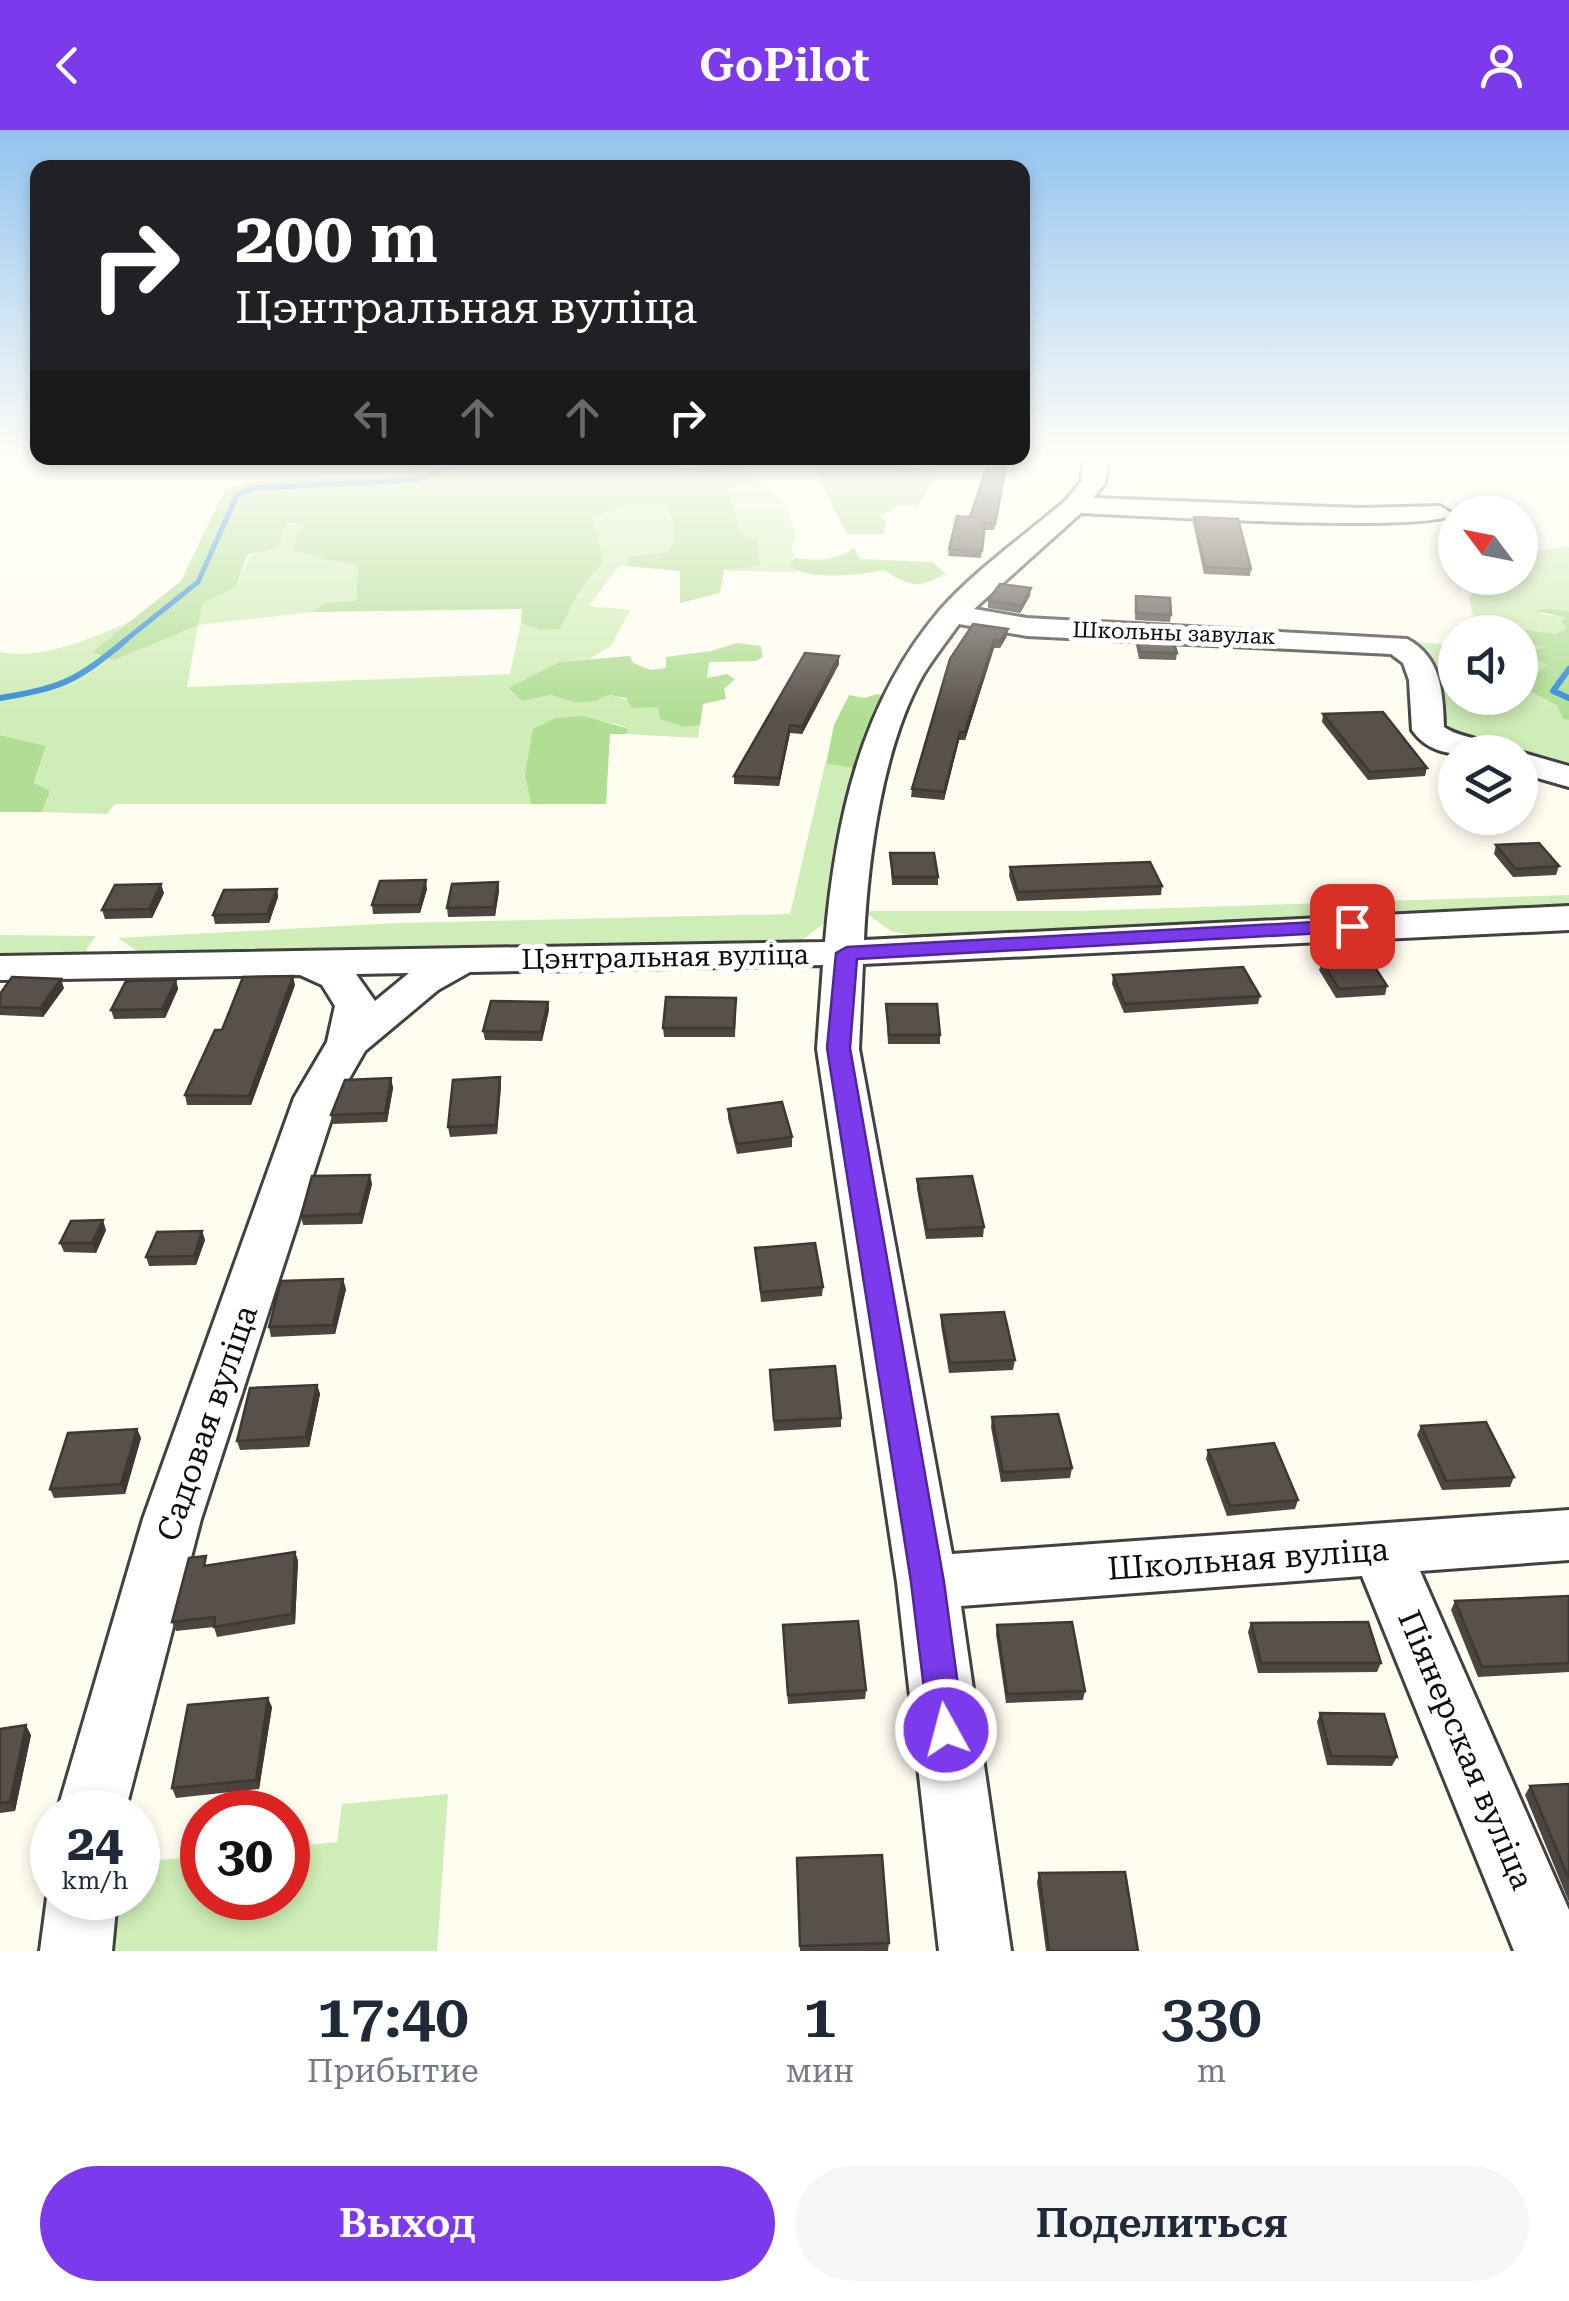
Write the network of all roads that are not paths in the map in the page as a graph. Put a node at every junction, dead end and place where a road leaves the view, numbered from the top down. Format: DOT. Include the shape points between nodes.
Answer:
graph roads {
  1 [pos="1029,546"];
  2 [pos="952,614"];
  3 [pos="1438,738"];
  4 [pos="1538,768"];
  5 [pos="1569,778"];
  6 [pos="1569,918"];
  7 [pos="847,953"];
  8 [pos="460,960"];
  9 [pos="312,964"];
  10 [pos="0,968"];
  11 [pos="349,1044"];
  12 [pos="1569,1535"];
  13 [pos="1381,1550"];
  14 [pos="928,1582"];
  15 [pos="97,1790"];
  16 [pos="80,1920"];
  17 [pos="76,1951"];
  18 [pos="975,1951"];
  19 [pos="1550,1951"];
  1 -- 2 [label="street"];
  2 -- 3 [label="street, Школьны завулак" via="1027,627 1396,645 1418,658 1428,730"];
  2 -- 7 [label="street" via="908,675 886,720 850,859"];
  4 -- 5 [label="street"];
  6 -- 7 [label="street, Цэнтральная вуліца"];
  7 -- 8 [label="street, Цэнтральная вуліца"];
  7 -- 14 [label="street" via="838,1048"];
  8 -- 9 [label="street, Цэнтральная вуліца"];
  8 -- 11 [label="street, Садовая вуліца"];
  9 -- 10 [label="street, Цэнтральная вуліца"];
  9 -- 11 [label="street, Садовая вуліца" via="337,973 352,991 356,1010"];
  11 -- 15 [label="street, Садовая вуліца" via="316,1098 172,1519"];
  12 -- 13 [label="street, Школьная вуліца"];
  13 -- 14 [label="street, Школьная вуліца"];
  13 -- 19 [label="street, Піянерская вуліца"];
  14 -- 18 [label="street"];
  16 -- 17 [label="street"];
}
